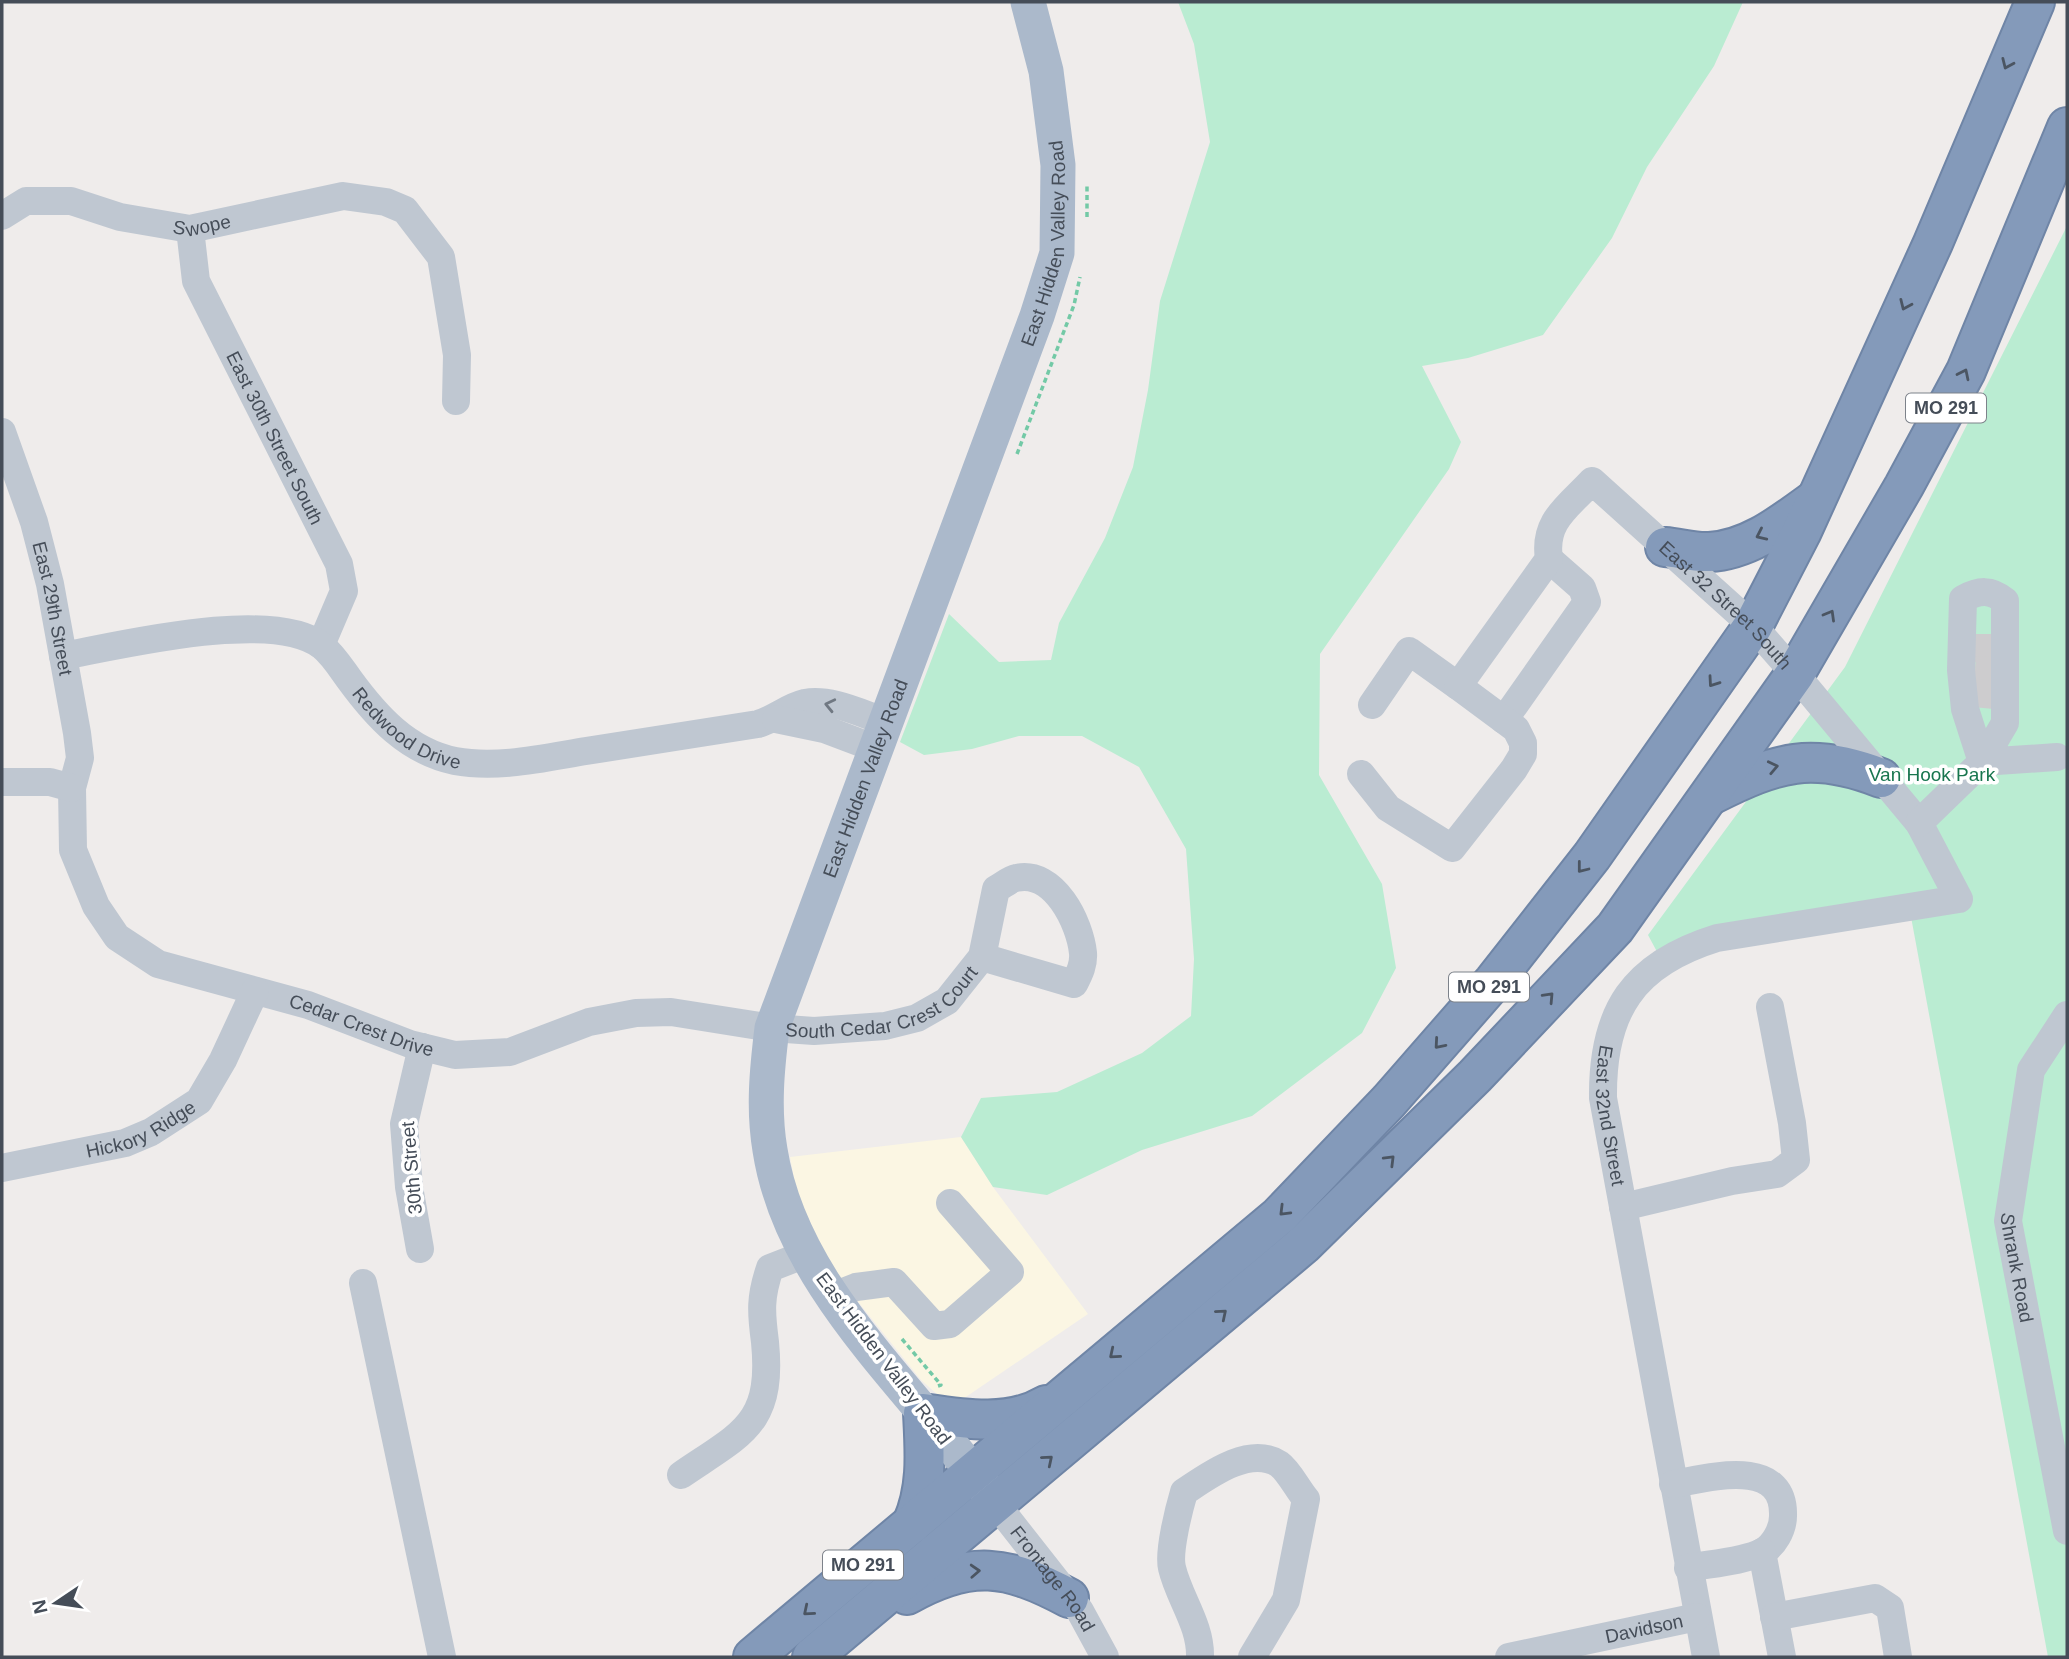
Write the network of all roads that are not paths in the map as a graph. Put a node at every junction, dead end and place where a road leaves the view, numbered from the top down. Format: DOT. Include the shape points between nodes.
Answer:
graph roads {
  1 [pos="1028,2"];
  2 [pos="2035,2"];
  3 [pos="2067,127"];
  4 [pos="2,216"];
  5 [pos="190,229"];
  6 [pos="456,401"];
  7 [pos="2,434"];
  8 [pos="1818,497"];
  9 [pos="1665,547"];
  10 [pos="1549,559"];
  11 [pos="1753,626"];
  12 [pos="321,645"];
  13 [pos="63,656"];
  14 [pos="1795,674"];
  15 [pos="1458,686"];
  16 [pos="1372,705"];
  17 [pos="1504,720"];
  18 [pos="882,735"];
  19 [pos="1849,740"];
  20 [pos="2057,757"];
  21 [pos="1982,762"];
  22 [pos="1361,774"];
  23 [pos="1881,778"];
  24 [pos="2,782"];
  25 [pos="72,788"];
  26 [pos="1711,794"];
  27 [pos="1919,823"];
  28 [pos="982,957"];
  29 [pos="255,991"];
  30 [pos="1770,1007"];
  31 [pos="2067,1015"];
  32 [pos="772,1028"];
  33 [pos="422,1047"];
  34 [pos="2,1168"];
  35 [pos="950,1203"];
  36 [pos="1623,1208"];
  37 [pos="420,1249"];
  38 [pos="806,1254"];
  39 [pos="363,1283"];
  40 [pos="833,1296"];
  41 [pos="1074,1388"];
  42 [pos="918,1407"];
  43 [pos="973,1472"];
  44 [pos="681,1475"];
  45 [pos="1673,1484"];
  46 [pos="996,1504"];
  47 [pos="912,1524"];
  48 [pos="2067,1531"];
  49 [pos="1762,1552"];
  50 [pos="1688,1568"];
  51 [pos="1069,1598"];
  52 [pos="1696,1617"];
  53 [pos="1774,1617"];
  54 [pos="847,1628"];
  55 [pos="442,1657"];
  56 [pos="753,1657"];
  57 [pos="812,1657"];
  58 [pos="1105,1657"];
  59 [pos="1200,1657"];
  60 [pos="1252,1657"];
  61 [pos="1509,1657"];
  62 [pos="1706,1657"];
  63 [pos="1782,1657"];
  64 [pos="1898,1657"];
  1 -- 18 [label="main road, East Hidden Valley Road" via="1046,71 1058,165 1057,253"];
  2 -- 8 [label="highway, MO 291, one-way"];
  14 -- 3 [label="highway, MO 291, one-way" via="1966,371"];
  4 -- 5 [label="street, Swope" via="26,201 71,201 120,217"];
  5 -- 6 [label="street, Swope" via="343,196 386,202 405,210 441,257 457,355"];
  5 -- 12 [label="street, East 30th Street South" via="196,281 339,564 344,592"];
  7 -- 13 [label="street, East 29th Street" via="34,522"];
  8 -- 9 [label="highway, one-way" via="1775,528 1737,546 1708,552"];
  8 -- 11 [label="highway, MO 291"];
  9 -- 10 [label="street, East 32 Street South" via="1592,481 1549,527"];
  9 -- 11 [label="street, East 32 Street South"];
  10 -- 15 [label="street"];
  10 -- 17 [label="street" via="1582,589 1587,602"];
  11 -- 14 [label="street, East 32 Street South"];
  11 -- 41 [label="highway, MO 291, one-way" via="1592,856 1494,981 1389,1101 1279,1216"];
  12 -- 13 [label="street, Redwood Drive" via="284,631 255,629 178,635"];
  12 -- 18 [label="street, Redwood Drive" via="383,720 410,743 453,761 533,760 776,719"];
  13 -- 25 [label="street, East 29th Street" via="80,758"];
  14 -- 19 [label="street, East 32 Street South"];
  14 -- 26 [label="highway, MO 291"];
  15 -- 16 [label="street" via="1409,651"];
  15 -- 17 [label="street"];
  17 -- 22 [label="street" via="1516,729 1523,754 1452,848 1388,808"];
  18 -- 32 [label="main road, East Hidden Valley Road"];
  19 -- 23 [label="street, East 32nd Street"];
  20 -- 21 [label="street"];
  21 -- 21 [label="street" via="2006,723 1985,660 1965,709"];
  21 -- 27 [label="street"];
  26 -- 23 [label="highway, one-way" via="1760,770 1793,763 1851,766"];
  23 -- 27 [label="street, East 32nd Street"];
  24 -- 25 [label="street" via="50,782"];
  25 -- 29 [label="street, Cedar Crest Drive" via="73,850 96,906 117,937 158,964"];
  46 -- 26 [label="highway, MO 291, one-way" via="1303,1245 1469,1082 1615,928"];
  27 -- 36 [label="street, East 32nd Street" via="1959,899 1717,938 1662,961 1622,1003 1603,1059 1603,1098"];
  28 -- 32 [label="street, South Cedar Crest Court" via="947,1001 917,1018 874,1027"];
  29 -- 33 [label="street, Cedar Crest Drive" via="349,1018"];
  29 -- 34 [label="street, Hickory Ridge" via="199,1101 125,1143"];
  30 -- 36 [label="street" via="1796,1160 1777,1174"];
  31 -- 48 [label="street, Shrank Road" via="2031,1070 2008,1220"];
  32 -- 33 [label="street, Cedar Crest Drive" via="671,1012 636,1013 589,1022 510,1052 455,1055"];
  32 -- 38 [label="main road, East Hidden Valley Road" via="765,1092 770,1151 785,1210"];
  33 -- 37 [label="street, 30th Street" via="404,1124"];
  35 -- 40 [label="street" via="1010,1272 950,1324 934,1326 894,1282 856,1287"];
  36 -- 45 [label="street, East 32nd Street"];
  38 -- 40 [label="main road, East Hidden Valley Road"];
  38 -- 44 [label="street" via="769,1268 760,1295 767,1375 760,1407 737,1437"];
  39 -- 55 [label="street"];
  40 -- 42 [label="main road, East Hidden Valley Road"];
  41 -- 42 [label="highway" via="1032,1413 1010,1418"];
  41 -- 43 [label="highway, MO 291"];
  42 -- 43 [label="main road, East Hidden Valley Road"];
  42 -- 47 [label="highway" via="925,1476"];
  43 -- 46 [label="main road, East Hidden Valley Road"];
  43 -- 47 [label="highway, MO 291"];
  45 -- 49 [label="street" via="1742,1473 1776,1489 1784,1507 1783,1524"];
  45 -- 50 [label="street, East 32nd Street"];
  46 -- 51 [label="street, Frontage Road"];
  46 -- 54 [label="highway, MO 291"];
  47 -- 56 [label="highway, MO 291, one-way"];
  49 -- 50 [label="street"];
  49 -- 53 [label="street"];
  50 -- 52 [label="street, East 32nd Street"];
  54 -- 51 [label="highway, one-way" via="913,1591 966,1571 1028,1577"];
  51 -- 58 [label="street, Frontage Road"];
  52 -- 61 [label="street, Davidson"];
  52 -- 62 [label="street, East 32nd Street"];
  53 -- 63 [label="street"];
  53 -- 64 [label="street" via="1875,1598 1890,1608"];
  54 -- 57 [label="highway, MO 291"];
  59 -- 60 [label="street" via="1186,1601 1171,1567 1184,1492 1248,1457 1279,1464 1306,1499 1286,1600"];
}
